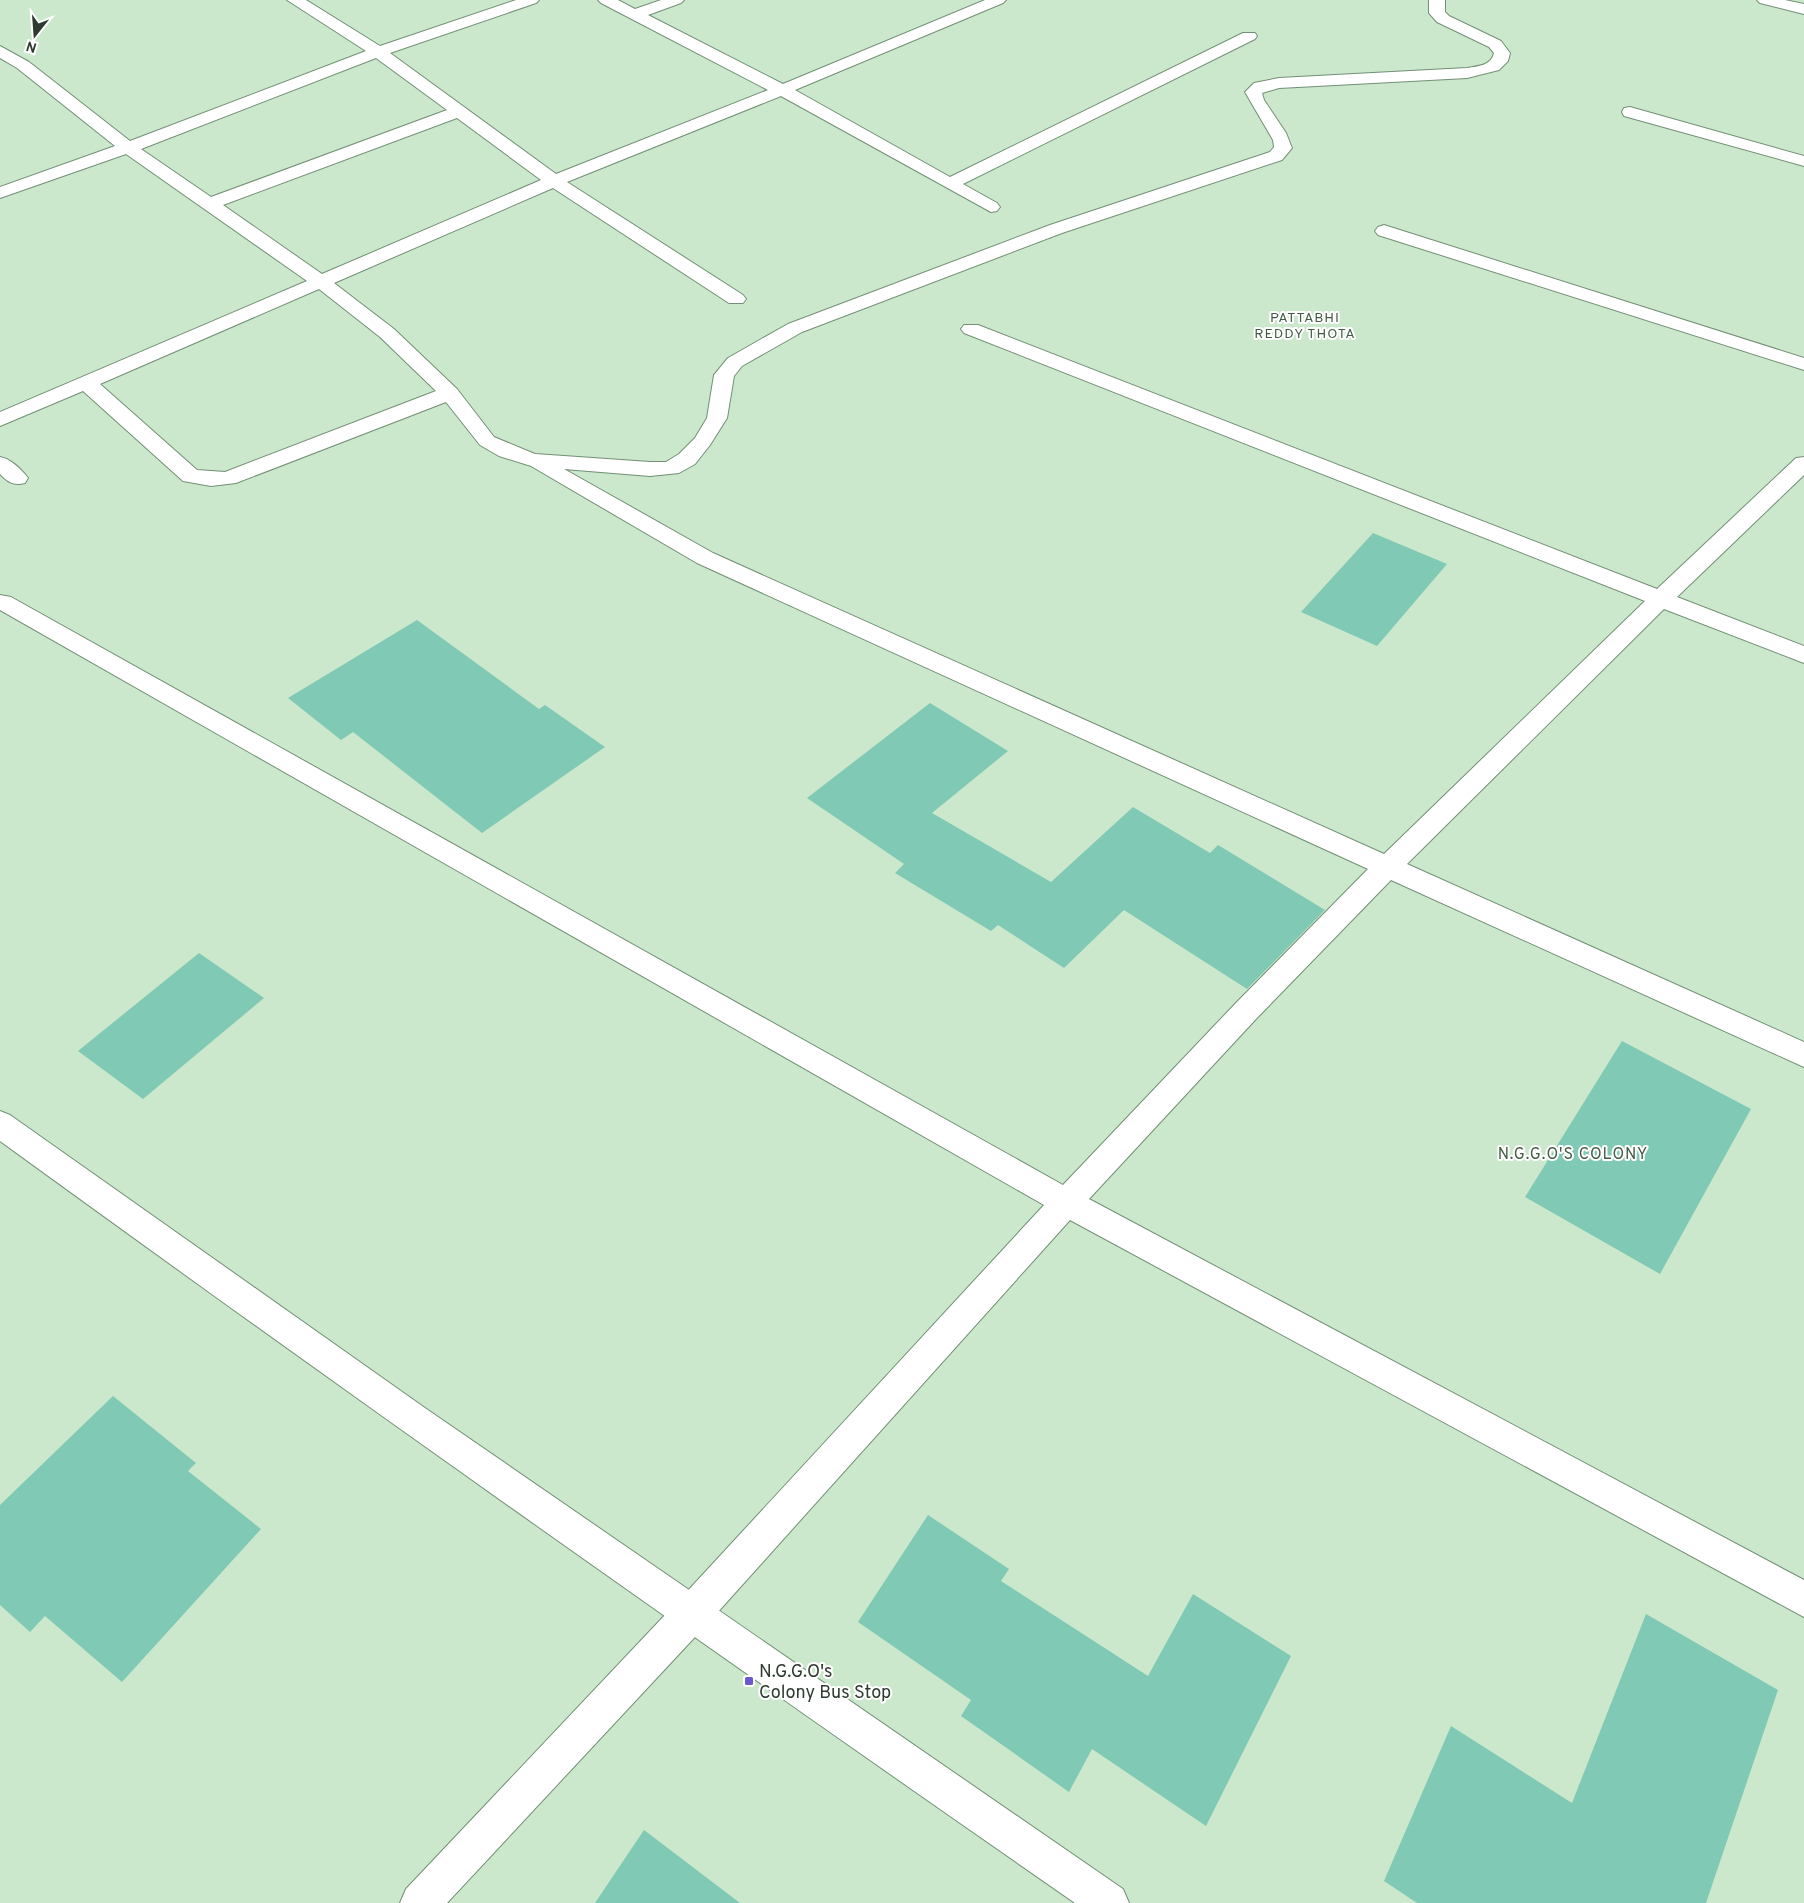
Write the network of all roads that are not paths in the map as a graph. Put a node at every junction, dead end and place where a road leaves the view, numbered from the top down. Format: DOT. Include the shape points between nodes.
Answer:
graph roads {
  1 [pos="295,0"];
  2 [pos="531,0"];
  3 [pos="606,0"];
  4 [pos="676,0"];
  5 [pos="998,0"];
  6 [pos="1437,0"];
  7 [pos="1765,0"];
  8 [pos="1804,9"];
  9 [pos="636,14"];
  10 [pos="1249,36"];
  11 [pos="0,51"];
  12 [pos="378,52"];
  13 [pos="782,90"];
  14 [pos="458,112"];
  15 [pos="1630,112"];
  16 [pos="127,148"];
  17 [pos="1804,161"];
  18 [pos="554,181"];
  19 [pos="950,184"];
  20 [pos="0,193"];
  21 [pos="210,204"];
  22 [pos="991,206"];
  23 [pos="1384,231"];
  24 [pos="321,282"];
  25 [pos="736,299"];
  26 [pos="971,329"];
  27 [pos="1804,364"];
  28 [pos="86,383"];
  29 [pos="450,393"];
  30 [pos="0,420"];
  31 [pos="532,460"];
  32 [pos="0,463"];
  33 [pos="1804,463"];
  34 [pos="17,478"];
  35 [pos="1661,598"];
  36 [pos="3,602"];
  37 [pos="1804,655"];
  38 [pos="1388,866"];
  39 [pos="1804,1055"];
  40 [pos="0,1124"];
  41 [pos="1067,1202"];
  42 [pos="1804,1599"];
  43 [pos="691,1614"];
  44 [pos="420,1903"];
  45 [pos="1109,1903"];
  1 -- 12 [label="street"];
  2 -- 12 [label="street"];
  3 -- 9 [label="street"];
  4 -- 9 [label="street"];
  5 -- 13 [label="street"];
  6 -- 31 [label="street" via="1437,13 1443,19 1495,44 1502,53 1500,61 1493,67 1467,73 1279,83 1260,87 1253,92 1255,100 1281,136 1283,148 1276,156 1056,229 795,328 735,362 724,376 717,418 687,459 671,468"];
  7 -- 8 [label="street"];
  9 -- 13 [label="street"];
  10 -- 19 [label="street"];
  11 -- 16 [label="street" via="23,65"];
  12 -- 14 [label="street"];
  12 -- 16 [label="street"];
  13 -- 18 [label="street"];
  13 -- 19 [label="street"];
  14 -- 18 [label="street"];
  14 -- 21 [label="street"];
  15 -- 17 [label="street"];
  16 -- 20 [label="street"];
  16 -- 21 [label="street"];
  18 -- 24 [label="street"];
  18 -- 25 [label="street"];
  19 -- 22 [label="street"];
  21 -- 24 [label="street"];
  23 -- 27 [label="street"];
  24 -- 28 [label="street"];
  24 -- 29 [label="street" via="387,333"];
  26 -- 35 [label="street"];
  28 -- 29 [label="street" via="191,476 211,479 228,478"];
  28 -- 30 [label="street"];
  29 -- 31 [label="street" via="487,441 506,452"];
  31 -- 38 [label="street" via="705,558"];
  32 -- 34 [label="street"];
  33 -- 35 [label="street"];
  35 -- 37 [label="street"];
  35 -- 38 [label="street"];
  36 -- 41 [label="street"];
  38 -- 39 [label="street"];
  38 -- 41 [label="street" via="1243,1014"];
  40 -- 43 [label="street" via="266,1316"];
  41 -- 42 [label="street"];
  41 -- 43 [label="street"];
  43 -- 44 [label="street"];
  43 -- 45 [label="street"];
}
